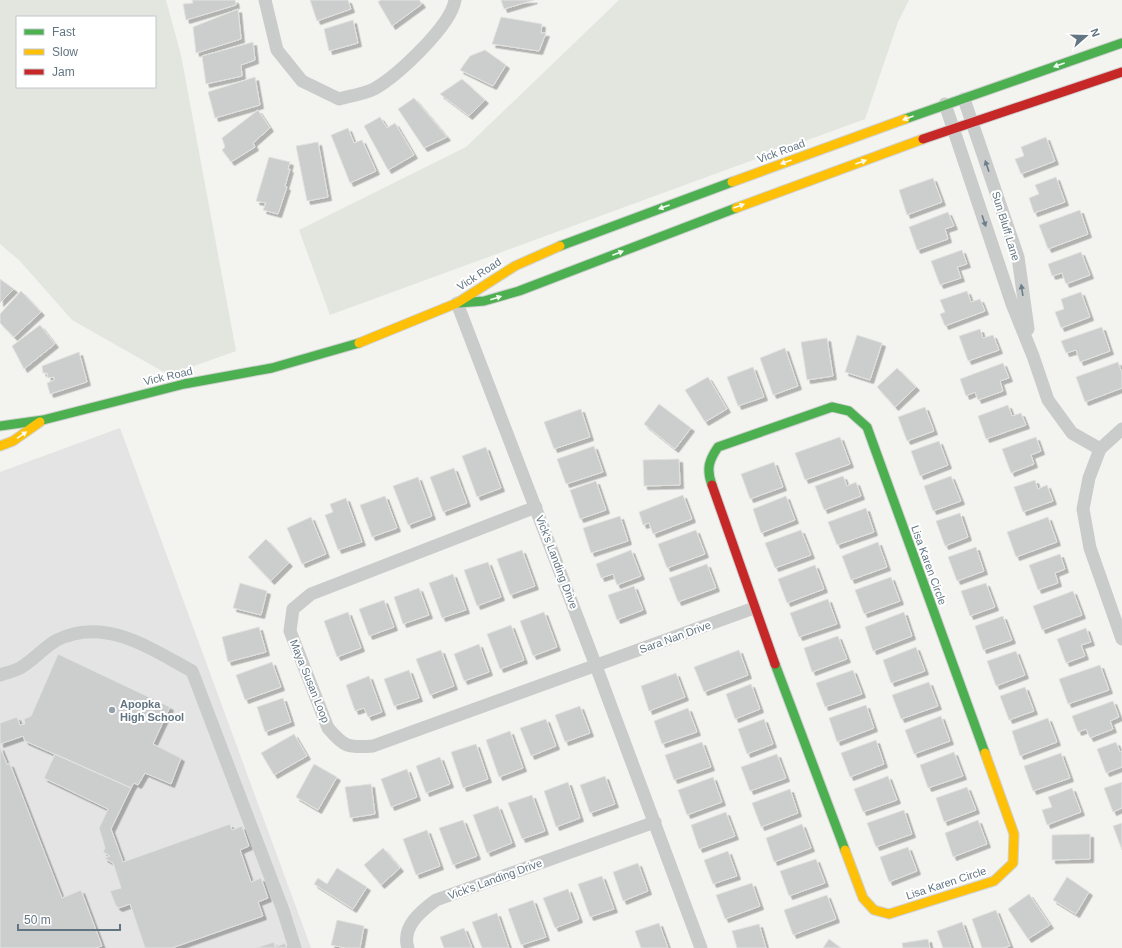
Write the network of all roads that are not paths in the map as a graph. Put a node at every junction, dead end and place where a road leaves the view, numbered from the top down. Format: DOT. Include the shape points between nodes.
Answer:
graph roads {
  1 [pos="265,0"];
  2 [pos="455,0"];
  3 [pos="1122,42"];
  4 [pos="1122,72"];
  5 [pos="964,99"];
  6 [pos="945,104"];
  7 [pos="972,121"];
  8 [pos="952,128"];
  9 [pos="457,303"];
  10 [pos="1033,356"];
  11 [pos="43,420"];
  12 [pos="0,426"];
  13 [pos="1122,429"];
  14 [pos="0,446"];
  15 [pos="1100,449"];
  16 [pos="536,507"];
  17 [pos="754,608"];
  18 [pos="1122,639"];
  19 [pos="596,666"];
  20 [pos="0,675"];
  21 [pos="655,822"];
  22 [pos="295,948"];
  23 [pos="408,948"];
  24 [pos="701,948"];
  1 -- 2 [label="street" via="277,50 302,81 339,99 373,90 407,64 435,35 454,7"];
  3 -- 5 [label="street, Vick Road, one-way"];
  4 -- 7 [label="street, Vick Road"];
  5 -- 6 [label="street, Vick Road"];
  5 -- 7 [label="street, Sun Bluff Lane"];
  6 -- 8 [label="street, Sun Bluff Lane"];
  6 -- 9 [label="street, Vick Road, one-way" via="572,240 515,266"];
  7 -- 8 [label="street, Vick Road"];
  10 -- 7 [label="street, Sun Bluff Lane, one-way" via="1018,257"];
  9 -- 8 [label="street, Vick Road, one-way" via="484,301 519,291"];
  8 -- 10 [label="street, Sun Bluff Lane, one-way" via="1012,304"];
  9 -- 11 [label="street, Vick Road" via="363,342 312,359 184,384"];
  9 -- 16 [label="street, Vick's Landing Drive"];
  10 -- 15 [label="street, Sun Bluff Lane" via="1048,400 1072,433"];
  11 -- 12 [label="street, Vick Road"];
  14 -- 11 [label="street, Vick Road, one-way" via="13,441"];
  13 -- 15 [label="street"];
  15 -- 18 [label="street" via="1089,478 1083,509 1090,548"];
  16 -- 19 [label="street, Vick's Landing Drive"];
  16 -- 19 [label="street, Maya Susan Loop" via="311,594 294,610 290,631 328,728 339,741 352,747 372,746"];
  17 -- 17 [label="street, Lisa Karen Circle" via="708,474 710,459 718,447 832,407 849,411 866,427 1014,834 1013,864 994,881 889,914 874,910 863,898"];
  17 -- 19 [label="street, Sara Nan Drive"];
  19 -- 21 [label="street, Vick's Landing Drive"];
  20 -- 22 [label="street" via="20,668 43,650 69,635 76,632 98,631 119,635 154,650 192,671"];
  21 -- 23 [label="street, Vick's Landing Drive" via="436,900 412,921 406,942"];
  21 -- 24 [label="street, Vick's Landing Drive"];
}
